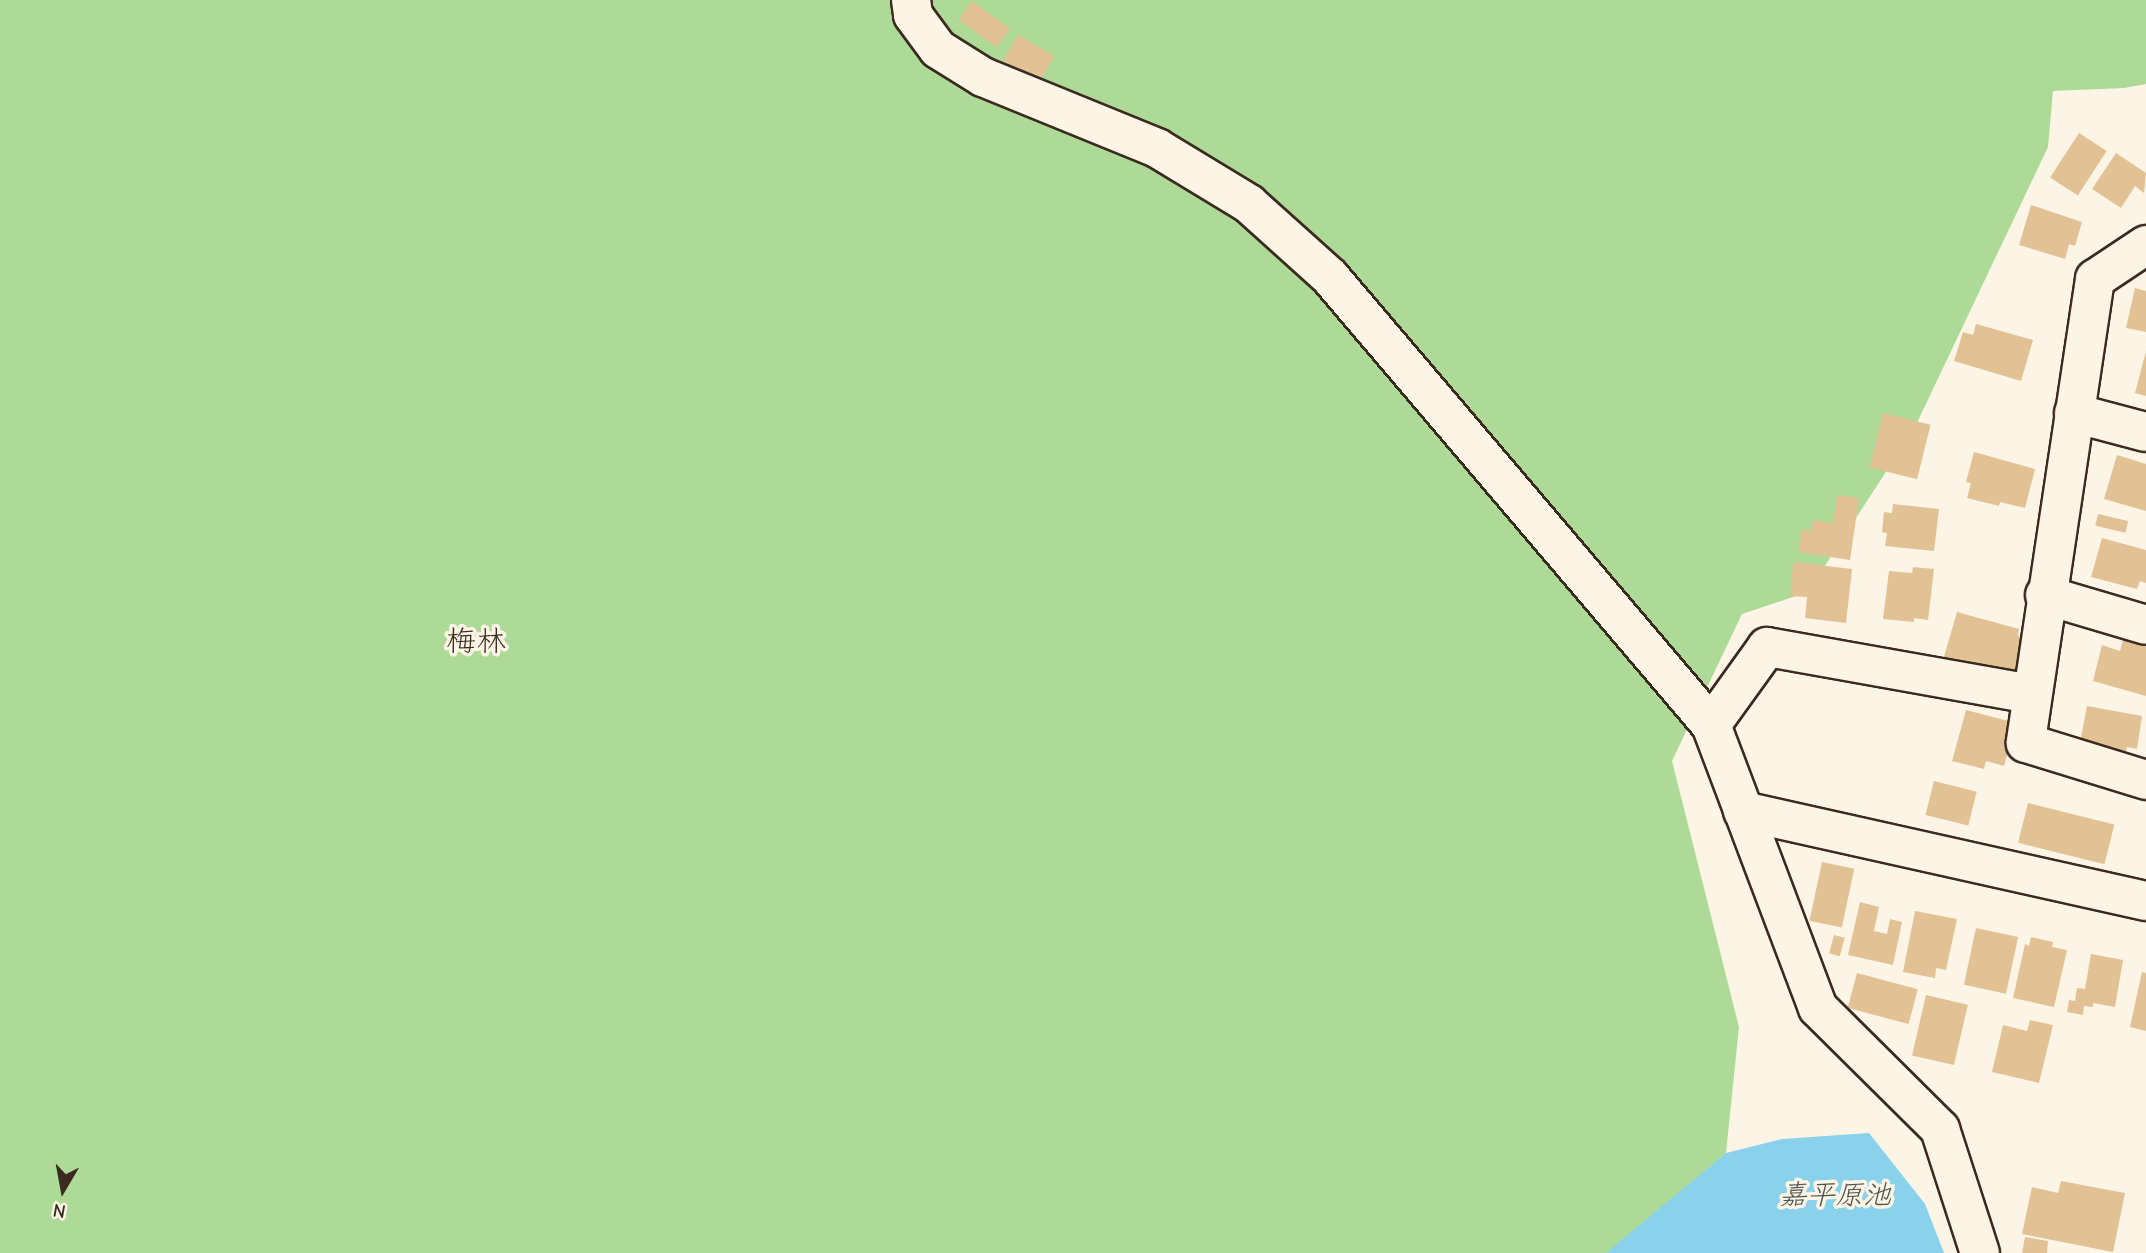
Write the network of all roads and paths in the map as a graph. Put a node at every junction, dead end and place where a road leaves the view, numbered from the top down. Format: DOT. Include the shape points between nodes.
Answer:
graph roads {
  1 [pos="911,0"];
  2 [pos="2146,245"];
  3 [pos="2074,413"];
  4 [pos="2146,432"];
  5 [pos="2045,595"];
  6 [pos="2146,625"];
  7 [pos="2032,694"];
  8 [pos="1711,725"];
  9 [pos="2146,780"];
  10 [pos="1744,811"];
  11 [pos="2146,901"];
  12 [pos="1980,1253"];
  1 -- 8 [label="street" via="914,15 938,49 983,77 1157,148 1249,204 1320,268"];
  2 -- 3 [label="street" via="2095,279"];
  3 -- 4 [label="street"];
  3 -- 5 [label="street"];
  5 -- 6 [label="street"];
  5 -- 7 [label="street"];
  7 -- 8 [label="street" via="1768,647"];
  7 -- 9 [label="street" via="2026,743"];
  8 -- 10 [label="street"];
  10 -- 11 [label="street"];
  10 -- 12 [label="street" via="1818,1008 1940,1129"];
}
